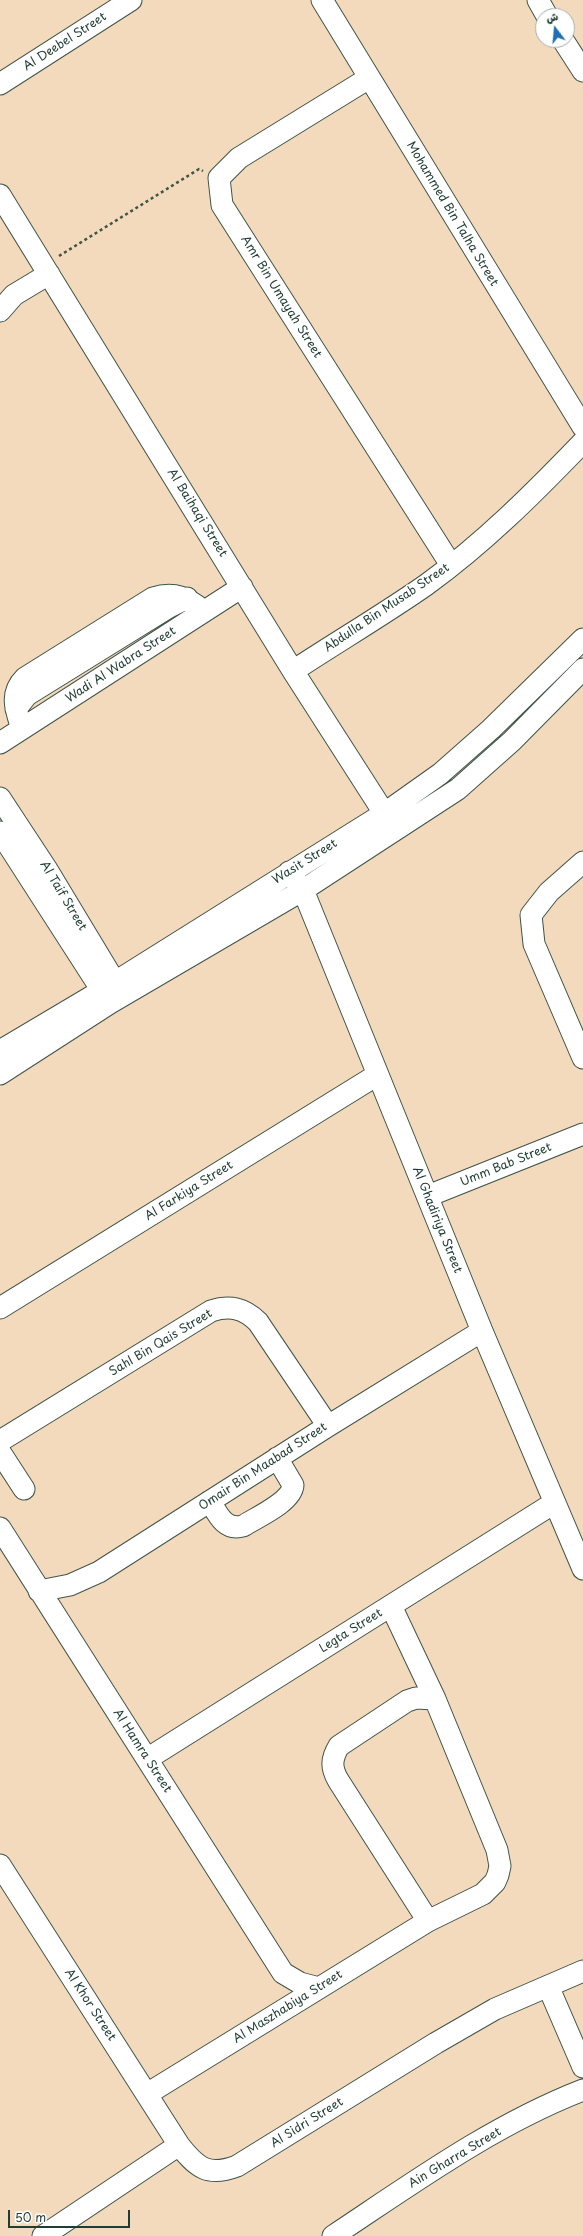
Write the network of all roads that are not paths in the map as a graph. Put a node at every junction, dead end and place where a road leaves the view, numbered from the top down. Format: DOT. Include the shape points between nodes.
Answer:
graph roads {
  1 [pos="131,0"];
  2 [pos="322,0"];
  3 [pos="106,6"];
  4 [pos="568,48"];
  5 [pos="583,71"];
  6 [pos="369,78"];
  7 [pos="0,84"];
  8 [pos="0,195"];
  9 [pos="46,270"];
  10 [pos="0,311"];
  11 [pos="583,427"];
  12 [pos="583,442"];
  13 [pos="451,565"];
  14 [pos="242,587"];
  15 [pos="204,611"];
  16 [pos="583,639"];
  17 [pos="583,669"];
  18 [pos="293,671"];
  19 [pos="22,729"];
  20 [pos="0,743"];
  21 [pos="0,798"];
  22 [pos="390,821"];
  23 [pos="0,832"];
  24 [pos="583,862"];
  25 [pos="289,872"];
  26 [pos="303,890"];
  27 [pos="112,993"];
  28 [pos="0,1051"];
  29 [pos="583,1058"];
  30 [pos="0,1074"];
  31 [pos="377,1075"];
  32 [pos="583,1134"];
  33 [pos="428,1196"];
  34 [pos="0,1308"];
  35 [pos="482,1331"];
  36 [pos="328,1426"];
  37 [pos="0,1441"];
  38 [pos="0,1452"];
  39 [pos="277,1458"];
  40 [pos="24,1489"];
  41 [pos="210,1501"];
  42 [pos="554,1503"];
  43 [pos="0,1528"];
  44 [pos="583,1569"];
  45 [pos="39,1591"];
  46 [pos="390,1606"];
  47 [pos="435,1699"];
  48 [pos="147,1759"];
  49 [pos="0,1865"];
  50 [pos="428,1921"];
  51 [pos="583,1971"];
  52 [pos="283,1973"];
  53 [pos="548,1986"];
  54 [pos="319,1988"];
  55 [pos="284,2009"];
  56 [pos="583,2067"];
  57 [pos="583,2090"];
  58 [pos="147,2094"];
  59 [pos="179,2145"];
  60 [pos="43,2236"];
  61 [pos="333,2236"];
  1 -- 3 [label="street, Al Deebel Street"];
  2 -- 6 [label="street, Mohammed Bin Talha Street"];
  3 -- 7 [label="street, Al Deebel Street"];
  4 -- 5 [label="street"];
  6 -- 11 [label="street, Mohammed Bin Talha Street"];
  6 -- 13 [label="street, Amr Bin Umayah Street" via="239,158 219,178 222,205"];
  8 -- 9 [label="street, Al Baihaqi Street"];
  9 -- 10 [label="street"];
  9 -- 14 [label="street, Al Baihaqi Street"];
  12 -- 13 [label="street, Abdulla Bin Musab Street" via="520,507"];
  13 -- 18 [label="street, Abdulla Bin Musab Street" via="426,585"];
  14 -- 15 [label="street, Wadi Al Wabra Street"];
  14 -- 18 [label="street, Al Baihaqi Street"];
  15 -- 19 [label="street, Wadi Al Wabra Street"];
  15 -- 19 [label="street" via="187,598 27,695 16,709"];
  16 -- 22 [label="street, Wasit Street" via="491,729"];
  17 -- 22 [label="street, Wasit Street" via="512,741 458,789"];
  18 -- 22 [label="street, Al Baihaqi Street"];
  19 -- 20 [label="street, Wadi Al Wabra Street"];
  21 -- 27 [label="street, Al Taif Street" via="46,868"];
  22 -- 25 [label="street, Wasit Street"];
  22 -- 26 [label="street, Wasit Street"];
  23 -- 27 [label="street, Al Taif Street"];
  24 -- 29 [label="street" via="549,892 531,915 534,944"];
  25 -- 26 [label="street, Al Ghadiriya Street"];
  25 -- 27 [label="street, Wasit Street"];
  26 -- 27 [label="street, Wasit Street"];
  26 -- 31 [label="street, Al Ghadiriya Street"];
  27 -- 28 [label="street, Wasit Street"];
  27 -- 30 [label="street, Wasit Street"];
  31 -- 33 [label="street, Al Ghadiriya Street"];
  31 -- 34 [label="street, Al Farkiya Street"];
  32 -- 33 [label="street, Umm Bab Street"];
  33 -- 35 [label="street, Al Ghadiriya Street"];
  35 -- 36 [label="street, Omair Bin Maabad Street"];
  35 -- 42 [label="street, Al Ghadiriya Street"];
  36 -- 37 [label="street, Sahl Bin Qais Street" via="258,1322 242,1310 232,1307 211,1311"];
  36 -- 39 [label="street, Omair Bin Maabad Street"];
  38 -- 40 [label="street"];
  39 -- 41 [label="street, Omair Bin Maabad Street"];
  39 -- 41 [label="street" via="293,1485 283,1502 238,1528 226,1525"];
  41 -- 45 [label="street, Omair Bin Maabad Street" via="99,1572 70,1585"];
  42 -- 44 [label="street, Al Ghadiriya Street"];
  42 -- 46 [label="street, Legta Street"];
  43 -- 45 [label="street, Al Hamra Street"];
  45 -- 48 [label="street, Al Hamra Street"];
  46 -- 47 [label="street, Al Maszhabiya Street"];
  46 -- 48 [label="street, Legta Street"];
  47 -- 50 [label="street, Al Maszhabiya Street" via="497,1850 500,1866 495,1882 483,1894"];
  47 -- 50 [label="street" via="416,1698 407,1701 339,1746 332,1763 338,1780"];
  48 -- 52 [label="street, Al Hamra Street"];
  49 -- 58 [label="street, Al Khor Street"];
  50 -- 54 [label="street, Al Maszhabiya Street"];
  51 -- 53 [label="street, Al Sidri Street"];
  52 -- 54 [label="street, Al Hamra Street" via="300,1983"];
  52 -- 55 [label="street, Al Hamra Street" via="286,1991"];
  53 -- 56 [label="street"];
  53 -- 59 [label="street, Al Sidri Street" via="495,2009 436,2043 237,2166 225,2171 212,2171 200,2167"];
  54 -- 55 [label="street, Al Maszhabiya Street"];
  55 -- 58 [label="street, Al Maszhabiya Street"];
  57 -- 61 [label="street, Ain Gharra Street" via="530,2113 432,2171"];
  58 -- 59 [label="street, Al Khor Street"];
  59 -- 60 [label="street"];
}
